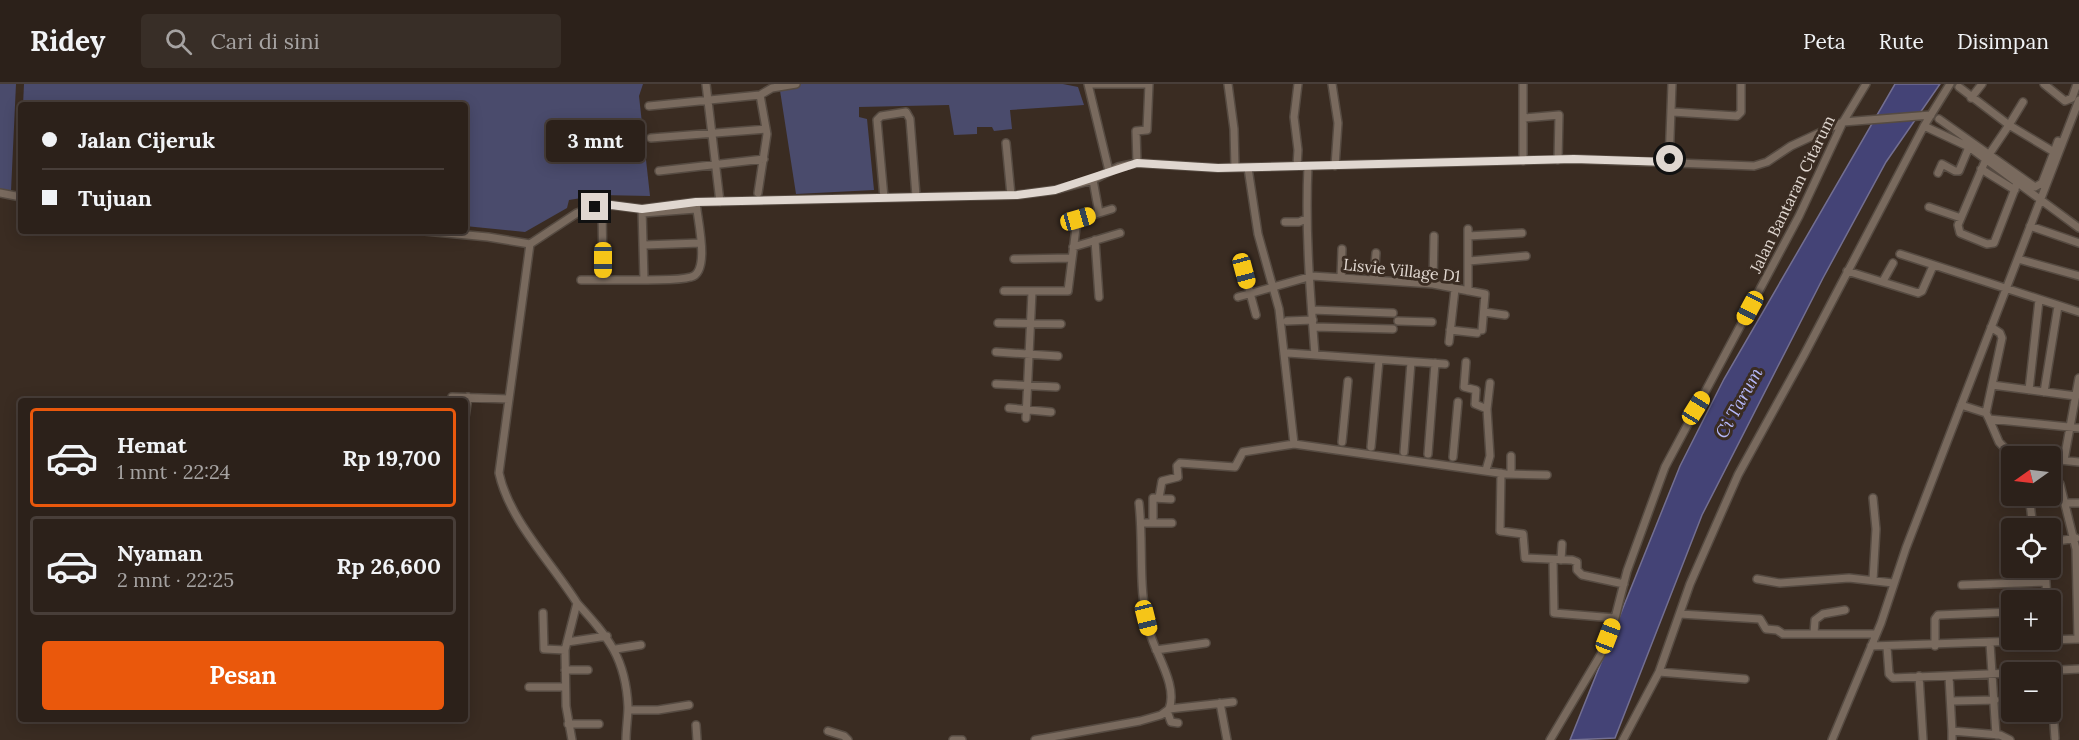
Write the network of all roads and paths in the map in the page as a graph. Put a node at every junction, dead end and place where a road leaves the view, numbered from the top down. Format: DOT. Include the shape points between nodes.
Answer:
graph roads {
  1 [pos="706,84"];
  2 [pos="796,84"];
  3 [pos="1088,84"];
  4 [pos="1148,84"];
  5 [pos="1228,84"];
  6 [pos="1298,84"];
  7 [pos="1332,84"];
  8 [pos="1523,84"];
  9 [pos="1672,84"];
  10 [pos="1741,84"];
  11 [pos="1866,84"];
  12 [pos="1950,84"];
  13 [pos="1982,84"];
  14 [pos="2044,84"];
  15 [pos="2077,84"];
  16 [pos="1127,85"];
  17 [pos="1959,87"];
  18 [pos="760,95"];
  19 [pos="1971,98"];
  20 [pos="2079,100"];
  21 [pos="708,101"];
  22 [pos="2023,102"];
  23 [pos="649,106"];
  24 [pos="1673,112"];
  25 [pos="1927,115"];
  26 [pos="1523,118"];
  27 [pos="1939,119"];
  28 [pos="1843,122"];
  29 [pos="2009,125"];
  30 [pos="1924,126"];
  31 [pos="766,129"];
  32 [pos="712,133"];
  33 [pos="651,138"];
  34 [pos="2058,141"];
  35 [pos="1006,143"];
  36 [pos="1969,147"];
  37 [pos="2054,152"];
  38 [pos="1987,157"];
  39 [pos="764,159"];
  40 [pos="1558,160"];
  41 [pos="1523,161"];
  42 [pos="1669,162"];
  43 [pos="1137,163"];
  44 [pos="716,165"];
  45 [pos="1297,166"];
  46 [pos="1308,166"];
  47 [pos="1335,166"];
  48 [pos="1235,167"];
  49 [pos="1248,168"];
  50 [pos="1981,169"];
  51 [pos="659,171"];
  52 [pos="1109,171"];
  53 [pos="1938,173"];
  54 [pos="1093,180"];
  55 [pos="2018,181"];
  56 [pos="2034,189"];
  57 [pos="2015,190"];
  58 [pos="0,193"];
  59 [pos="758,193"];
  60 [pos="1011,195"];
  61 [pos="18,196"];
  62 [pos="916,196"];
  63 [pos="884,198"];
  64 [pos="2043,200"];
  65 [pos="720,202"];
  66 [pos="602,205"];
  67 [pos="696,206"];
  68 [pos="1929,207"];
  69 [pos="1112,209"];
  70 [pos="643,211"];
  71 [pos="1099,213"];
  72 [pos="1961,218"];
  73 [pos="1306,219"];
  74 [pos="1285,222"];
  75 [pos="2030,226"];
  76 [pos="2079,228"];
  77 [pos="1120,233"];
  78 [pos="1522,233"];
  79 [pos="456,234"];
  80 [pos="1434,236"];
  81 [pos="1095,240"];
  82 [pos="700,243"];
  83 [pos="2079,243"];
  84 [pos="530,244"];
  85 [pos="644,245"];
  86 [pos="1073,247"];
  87 [pos="1342,249"];
  88 [pos="1376,253"];
  89 [pos="1900,254"];
  90 [pos="1526,256"];
  91 [pos="1072,258"];
  92 [pos="1014,259"];
  93 [pos="2018,259"];
  94 [pos="1469,261"];
  95 [pos="1893,262"];
  96 [pos="1933,266"];
  97 [pos="1244,271"];
  98 [pos="1847,271"];
  99 [pos="1312,276"];
  100 [pos="2079,276"];
  101 [pos="1341,277"];
  102 [pos="1374,278"];
  103 [pos="581,280"];
  104 [pos="603,280"];
  105 [pos="644,280"];
  106 [pos="1883,281"];
  107 [pos="1433,284"];
  108 [pos="1274,288"];
  109 [pos="2007,288"];
  110 [pos="1455,289"];
  111 [pos="1004,291"];
  112 [pos="1468,291"];
  113 [pos="1032,292"];
  114 [pos="1250,294"];
  115 [pos="1099,297"];
  116 [pos="1238,297"];
  117 [pos="2039,300"];
  118 [pos="2058,306"];
  119 [pos="1312,310"];
  120 [pos="1484,312"];
  121 [pos="2079,312"];
  122 [pos="1393,313"];
  123 [pos="1256,315"];
  124 [pos="1505,315"];
  125 [pos="1287,321"];
  126 [pos="1398,321"];
  127 [pos="1431,322"];
  128 [pos="998,323"];
  129 [pos="1031,323"];
  130 [pos="1313,323"];
  131 [pos="1061,324"];
  132 [pos="1991,327"];
  133 [pos="1393,329"];
  134 [pos="1450,330"];
  135 [pos="1449,342"];
  136 [pos="996,352"];
  137 [pos="1288,353"];
  138 [pos="1028,354"];
  139 [pos="1315,355"];
  140 [pos="1058,356"];
  141 [pos="1379,360"];
  142 [pos="1411,362"];
  143 [pos="1466,362"];
  144 [pos="1435,363"];
  145 [pos="1445,364"];
  146 [pos="2079,378"];
  147 [pos="1348,381"];
  148 [pos="1490,383"];
  149 [pos="996,384"];
  150 [pos="1992,385"];
  151 [pos="1026,386"];
  152 [pos="1056,387"];
  153 [pos="1476,390"];
  154 [pos="2029,390"];
  155 [pos="2044,392"];
  156 [pos="1489,393"];
  157 [pos="2076,396"];
  158 [pos="452,397"];
  159 [pos="468,397"];
  160 [pos="509,399"];
  161 [pos="1458,402"];
  162 [pos="1961,405"];
  163 [pos="1009,408"];
  164 [pos="1487,409"];
  165 [pos="1051,412"];
  166 [pos="1026,414"];
  167 [pos="1987,416"];
  168 [pos="2075,428"];
  169 [pos="1342,442"];
  170 [pos="1294,444"];
  171 [pos="2003,446"];
  172 [pos="1371,447"];
  173 [pos="1404,452"];
  174 [pos="1428,454"];
  175 [pos="1511,456"];
  176 [pos="1453,457"];
  177 [pos="2061,460"];
  178 [pos="2064,460"];
  179 [pos="2079,462"];
  180 [pos="1486,470"];
  181 [pos="1501,473"];
  182 [pos="1511,474"];
  183 [pos="1547,474"];
  184 [pos="2061,488"];
  185 [pos="1159,498"];
  186 [pos="1873,498"];
  187 [pos="1171,499"];
  188 [pos="1139,503"];
  189 [pos="2079,503"];
  190 [pos="2065,504"];
  191 [pos="1141,523"];
  192 [pos="1153,523"];
  193 [pos="1172,523"];
  194 [pos="2077,538"];
  195 [pos="2061,541"];
  196 [pos="1562,544"];
  197 [pos="1557,560"];
  198 [pos="2045,578"];
  199 [pos="1757,579"];
  200 [pos="1873,580"];
  201 [pos="2045,582"];
  202 [pos="1893,583"];
  203 [pos="1624,584"];
  204 [pos="1962,585"];
  205 [pos="2046,590"];
  206 [pos="577,603"];
  207 [pos="1845,610"];
  208 [pos="543,613"];
  209 [pos="2001,613"];
  210 [pos="1680,614"];
  211 [pos="1615,618"];
  212 [pos="1814,633"];
  213 [pos="1876,634"];
  214 [pos="607,636"];
  215 [pos="2061,639"];
  216 [pos="2079,639"];
  217 [pos="2001,642"];
  218 [pos="1206,643"];
  219 [pos="1990,643"];
  220 [pos="641,645"];
  221 [pos="566,646"];
  222 [pos="1871,646"];
  223 [pos="1935,646"];
  224 [pos="1887,647"];
  225 [pos="616,649"];
  226 [pos="1156,650"];
  227 [pos="2079,669"];
  228 [pos="565,670"];
  229 [pos="588,670"];
  230 [pos="2061,670"];
  231 [pos="1659,672"];
  232 [pos="1994,674"];
  233 [pos="2001,674"];
  234 [pos="1919,676"];
  235 [pos="1948,676"];
  236 [pos="1745,679"];
  237 [pos="529,687"];
  238 [pos="565,687"];
  239 [pos="1995,700"];
  240 [pos="1952,701"];
  241 [pos="1233,702"];
  242 [pos="1220,703"];
  243 [pos="688,705"];
  244 [pos="628,710"];
  245 [pos="1168,710"];
  246 [pos="2054,722"];
  247 [pos="1178,723"];
  248 [pos="568,724"];
  249 [pos="599,724"];
  250 [pos="696,725"];
  251 [pos="828,731"];
  252 [pos="1952,731"];
  253 [pos="1996,735"];
  254 [pos="1980,736"];
  255 [pos="2055,738"];
  256 [pos="564,740"];
  257 [pos="572,740"];
  258 [pos="626,740"];
  259 [pos="697,740"];
  260 [pos="848,740"];
  261 [pos="953,740"];
  262 [pos="962,740"];
  263 [pos="1035,740"];
  264 [pos="1227,740"];
  265 [pos="1550,740"];
  266 [pos="1623,740"];
  267 [pos="1832,740"];
  268 [pos="1923,740"];
  269 [pos="1952,740"];
  270 [pos="2010,740"];
  1 -- 21 [label="street"];
  2 -- 18 [label="street" via="772,88"];
  3 -- 16 [label="street"];
  3 -- 52 [label="street"];
  4 -- 16 [label="street"];
  4 -- 43 [label="street" via="1147,130 1136,130"];
  5 -- 48 [label="street"];
  6 -- 45 [label="street" via="1294,108"];
  7 -- 47 [label="street" via="1338,123"];
  8 -- 26 [label="street"];
  9 -- 24 [label="street"];
  10 -- 24 [label="street" via="1741,112 1737,116"];
  11 -- 28 [label="street, Jalan Bantaran Citarum"];
  12 -- 25 [label="street"];
  13 -- 19 [label="street"];
  14 -- 15 [label="street" via="2066,101 2072,98"];
  17 -- 19 [label="street"];
  18 -- 21 [label="street"];
  18 -- 31 [label="street"];
  19 -- 29 [label="street"];
  20 -- 64 [label="street"];
  21 -- 23 [label="street"];
  21 -- 32 [label="street"];
  22 -- 29 [label="street"];
  24 -- 42 [label="street"];
  25 -- 28 [label="street"];
  25 -- 30 [label="street"];
  26 -- 40 [label="street" via="1559,115"];
  26 -- 41 [label="street"];
  27 -- 38 [label="street"];
  28 -- 42 [label="street" via="1761,165"];
  28 -- 203 [label="street, Jalan Bantaran Citarum" via="1799,216 1665,467"];
  29 -- 37 [label="street"];
  29 -- 38 [label="street"];
  30 -- 36 [label="street"];
  30 -- 98 [label="street"];
  31 -- 32 [label="street"];
  31 -- 39 [label="street"];
  32 -- 33 [label="street"];
  32 -- 44 [label="street"];
  34 -- 37 [label="street"];
  35 -- 60 [label="street"];
  36 -- 38 [label="street"];
  36 -- 53 [label="street" via="1959,171 1942,164"];
  37 -- 56 [label="street" via="2042,183"];
  38 -- 50 [label="street"];
  38 -- 55 [label="street"];
  38 -- 56 [label="street"];
  39 -- 44 [label="street"];
  39 -- 59 [label="street"];
  40 -- 41 [label="street"];
  40 -- 42 [label="street"];
  41 -- 47 [label="street"];
  43 -- 48 [label="street"];
  43 -- 52 [label="street"];
  44 -- 51 [label="street"];
  44 -- 65 [label="street"];
  45 -- 46 [label="street"];
  45 -- 49 [label="street"];
  46 -- 47 [label="street"];
  46 -- 73 [label="street"];
  48 -- 49 [label="street"];
  49 -- 108 [label="street" via="1258,234"];
  50 -- 57 [label="street"];
  50 -- 72 [label="street"];
  52 -- 54 [label="street"];
  54 -- 60 [label="street"];
  54 -- 71 [label="street"];
  55 -- 56 [label="street"];
  55 -- 57 [label="street"];
  56 -- 64 [label="street"];
  57 -- 72 [label="street" via="1992,244 1960,233"];
  58 -- 61 [label="street"];
  60 -- 62 [label="street"];
  62 -- 63 [label="street"];
  62 -- 63 [label="street" via="910,118 906,112 877,120"];
  63 -- 65 [label="street"];
  64 -- 75 [label="street"];
  64 -- 76 [label="street"];
  65 -- 67 [label="street"];
  66 -- 70 [label="street"];
  66 -- 84 [label="street" via="577,213"];
  66 -- 104 [label="street"];
  67 -- 70 [label="street"];
  67 -- 82 [label="street"];
  68 -- 72 [label="street"];
  69 -- 71 [label="street"];
  70 -- 85 [label="street"];
  71 -- 86 [label="street" via="1077,219"];
  73 -- 74 [label="street"];
  73 -- 99 [label="street"];
  75 -- 83 [label="street"];
  75 -- 93 [label="street"];
  77 -- 81 [label="street"];
  78 -- 94 [label="street" via="1468,232"];
  79 -- 84 [label="street"];
  80 -- 107 [label="street"];
  81 -- 86 [label="street"];
  81 -- 115 [label="street"];
  82 -- 85 [label="street"];
  82 -- 105 [label="street" via="703,262 694,276"];
  84 -- 160 [label="street"];
  85 -- 105 [label="street"];
  86 -- 91 [label="street"];
  87 -- 101 [label="street"];
  88 -- 102 [label="street"];
  89 -- 96 [label="street"];
  90 -- 94 [label="street"];
  91 -- 92 [label="street"];
  91 -- 113 [label="street" via="1068,291"];
  93 -- 100 [label="street"];
  93 -- 109 [label="street"];
  94 -- 112 [label="street"];
  95 -- 106 [label="street"];
  96 -- 106 [label="street" via="1918,293"];
  96 -- 109 [label="street"];
  97 -- 114 [label="street"];
  98 -- 106 [label="street"];
  98 -- 210 [label="street" via="1738,475"];
  99 -- 101 [label="street, Lisvie Village D1"];
  99 -- 108 [label="street, Lisvie Village D1"];
  99 -- 119 [label="street"];
  101 -- 102 [label="street, Lisvie Village D1"];
  102 -- 107 [label="street, Lisvie Village D1"];
  103 -- 104 [label="street"];
  104 -- 105 [label="street"];
  107 -- 110 [label="street, Lisvie Village D1"];
  108 -- 114 [label="street, Lisvie Village D1"];
  108 -- 170 [label="street"];
  109 -- 117 [label="street"];
  109 -- 132 [label="street"];
  110 -- 112 [label="street, Lisvie Village D1"];
  110 -- 134 [label="street"];
  111 -- 113 [label="street"];
  112 -- 120 [label="street, Lisvie Village D1" via="1485,294"];
  113 -- 129 [label="street"];
  114 -- 116 [label="street, Lisvie Village D1"];
  114 -- 123 [label="street"];
  117 -- 118 [label="street"];
  117 -- 154 [label="street"];
  118 -- 121 [label="street"];
  118 -- 155 [label="street"];
  119 -- 122 [label="street"];
  119 -- 130 [label="street"];
  120 -- 124 [label="street"];
  120 -- 134 [label="street" via="1479,332"];
  125 -- 130 [label="street"];
  126 -- 127 [label="street"];
  128 -- 129 [label="street"];
  129 -- 131 [label="street"];
  129 -- 138 [label="street"];
  130 -- 133 [label="street"];
  130 -- 139 [label="street"];
  132 -- 150 [label="street" via="2002,338"];
  132 -- 162 [label="street"];
  134 -- 135 [label="street"];
  136 -- 138 [label="street"];
  137 -- 139 [label="street"];
  138 -- 140 [label="street"];
  138 -- 151 [label="street"];
  139 -- 141 [label="street"];
  141 -- 142 [label="street"];
  141 -- 172 [label="street"];
  142 -- 144 [label="street"];
  142 -- 173 [label="street"];
  143 -- 153 [label="street" via="1464,386"];
  144 -- 145 [label="street"];
  144 -- 174 [label="street"];
  146 -- 157 [label="street"];
  147 -- 169 [label="street"];
  148 -- 156 [label="street"];
  149 -- 151 [label="street"];
  150 -- 154 [label="street"];
  150 -- 167 [label="street"];
  151 -- 152 [label="street"];
  151 -- 166 [label="street"];
  153 -- 156 [label="street"];
  153 -- 164 [label="street" via="1475,404"];
  154 -- 155 [label="street"];
  155 -- 157 [label="street"];
  156 -- 164 [label="street"];
  157 -- 168 [label="street"];
  158 -- 159 [label="street"];
  159 -- 160 [label="street"];
  160 -- 206 [label="street" via="499,473 501,484 540,551"];
  161 -- 176 [label="street"];
  162 -- 167 [label="street"];
  162 -- 202 [label="street"];
  163 -- 166 [label="street"];
  164 -- 180 [label="street" via="1490,456"];
  165 -- 166 [label="street"];
  167 -- 168 [label="street"];
  167 -- 171 [label="street"];
  168 -- 178 [label="street"];
  170 -- 180 [label="street"];
  170 -- 185 [label="street" via="1247,450 1235,467 1180,463 1178,477 1162,481"];
  175 -- 182 [label="street"];
  177 -- 178 [label="street"];
  178 -- 179 [label="street"];
  180 -- 181 [label="street"];
  181 -- 182 [label="street"];
  181 -- 197 [label="street" via="1501,531 1523,534 1524,555 1528,559"];
  182 -- 183 [label="street"];
  184 -- 190 [label="street"];
  185 -- 187 [label="street"];
  185 -- 192 [label="street" via="1152,500"];
  186 -- 200 [label="street"];
  188 -- 191 [label="street"];
  189 -- 190 [label="street"];
  190 -- 194 [label="street"];
  191 -- 192 [label="street"];
  191 -- 226 [label="street" via="1142,601"];
  192 -- 193 [label="street"];
  194 -- 195 [label="street"];
  194 -- 216 [label="street"];
  196 -- 197 [label="street"];
  197 -- 203 [label="street" via="1577,562 1582,575"];
  197 -- 211 [label="street" via="1554,613"];
  198 -- 201 [label="street"];
  199 -- 200 [label="street" via="1780,583 1837,578"];
  200 -- 202 [label="street"];
  201 -- 204 [label="street"];
  201 -- 205 [label="street"];
  202 -- 213 [label="street"];
  203 -- 211 [label="street, Jalan Bantaran Citarum"];
  206 -- 214 [label="street"];
  206 -- 221 [label="street"];
  207 -- 212 [label="street" via="1819,616"];
  208 -- 221 [label="street" via="544,649"];
  209 -- 223 [label="street" via="1936,616"];
  210 -- 212 [label="street" via="1760,619 1766,629 1781,634"];
  210 -- 231 [label="street"];
  211 -- 265 [label="street, Jalan Bantaran Citarum" via="1601,654"];
  212 -- 213 [label="street"];
  213 -- 222 [label="street"];
  214 -- 221 [label="street"];
  214 -- 225 [label="street"];
  215 -- 216 [label="street"];
  217 -- 219 [label="street"];
  218 -- 226 [label="street"];
  219 -- 223 [label="street"];
  219 -- 232 [label="street"];
  220 -- 225 [label="street"];
  221 -- 228 [label="street"];
  222 -- 224 [label="street"];
  222 -- 267 [label="street"];
  223 -- 224 [label="street"];
  224 -- 234 [label="street" via="1890,676"];
  225 -- 244 [label="street"];
  226 -- 245 [label="street" via="1171,692"];
  227 -- 230 [label="street"];
  228 -- 229 [label="street"];
  228 -- 238 [label="street"];
  231 -- 236 [label="street"];
  231 -- 266 [label="street"];
  232 -- 233 [label="street"];
  232 -- 235 [label="street"];
  232 -- 239 [label="street"];
  234 -- 235 [label="street"];
  234 -- 268 [label="street"];
  235 -- 240 [label="street"];
  237 -- 238 [label="street"];
  238 -- 248 [label="street"];
  239 -- 240 [label="street"];
  239 -- 253 [label="street"];
  240 -- 252 [label="street"];
  241 -- 242 [label="street"];
  242 -- 245 [label="street"];
  242 -- 264 [label="street"];
  243 -- 244 [label="street"];
  244 -- 258 [label="street"];
  245 -- 247 [label="street" via="1171,722"];
  245 -- 263 [label="street" via="1140,721"];
  246 -- 255 [label="street"];
  248 -- 249 [label="street"];
  248 -- 257 [label="street"];
  250 -- 259 [label="street"];
  251 -- 260 [label="street"];
  252 -- 254 [label="street"];
  252 -- 269 [label="street"];
  253 -- 254 [label="street"];
  253 -- 270 [label="street"];
  256 -- 257 [label="street"];
  261 -- 262 [label="street"];
}
